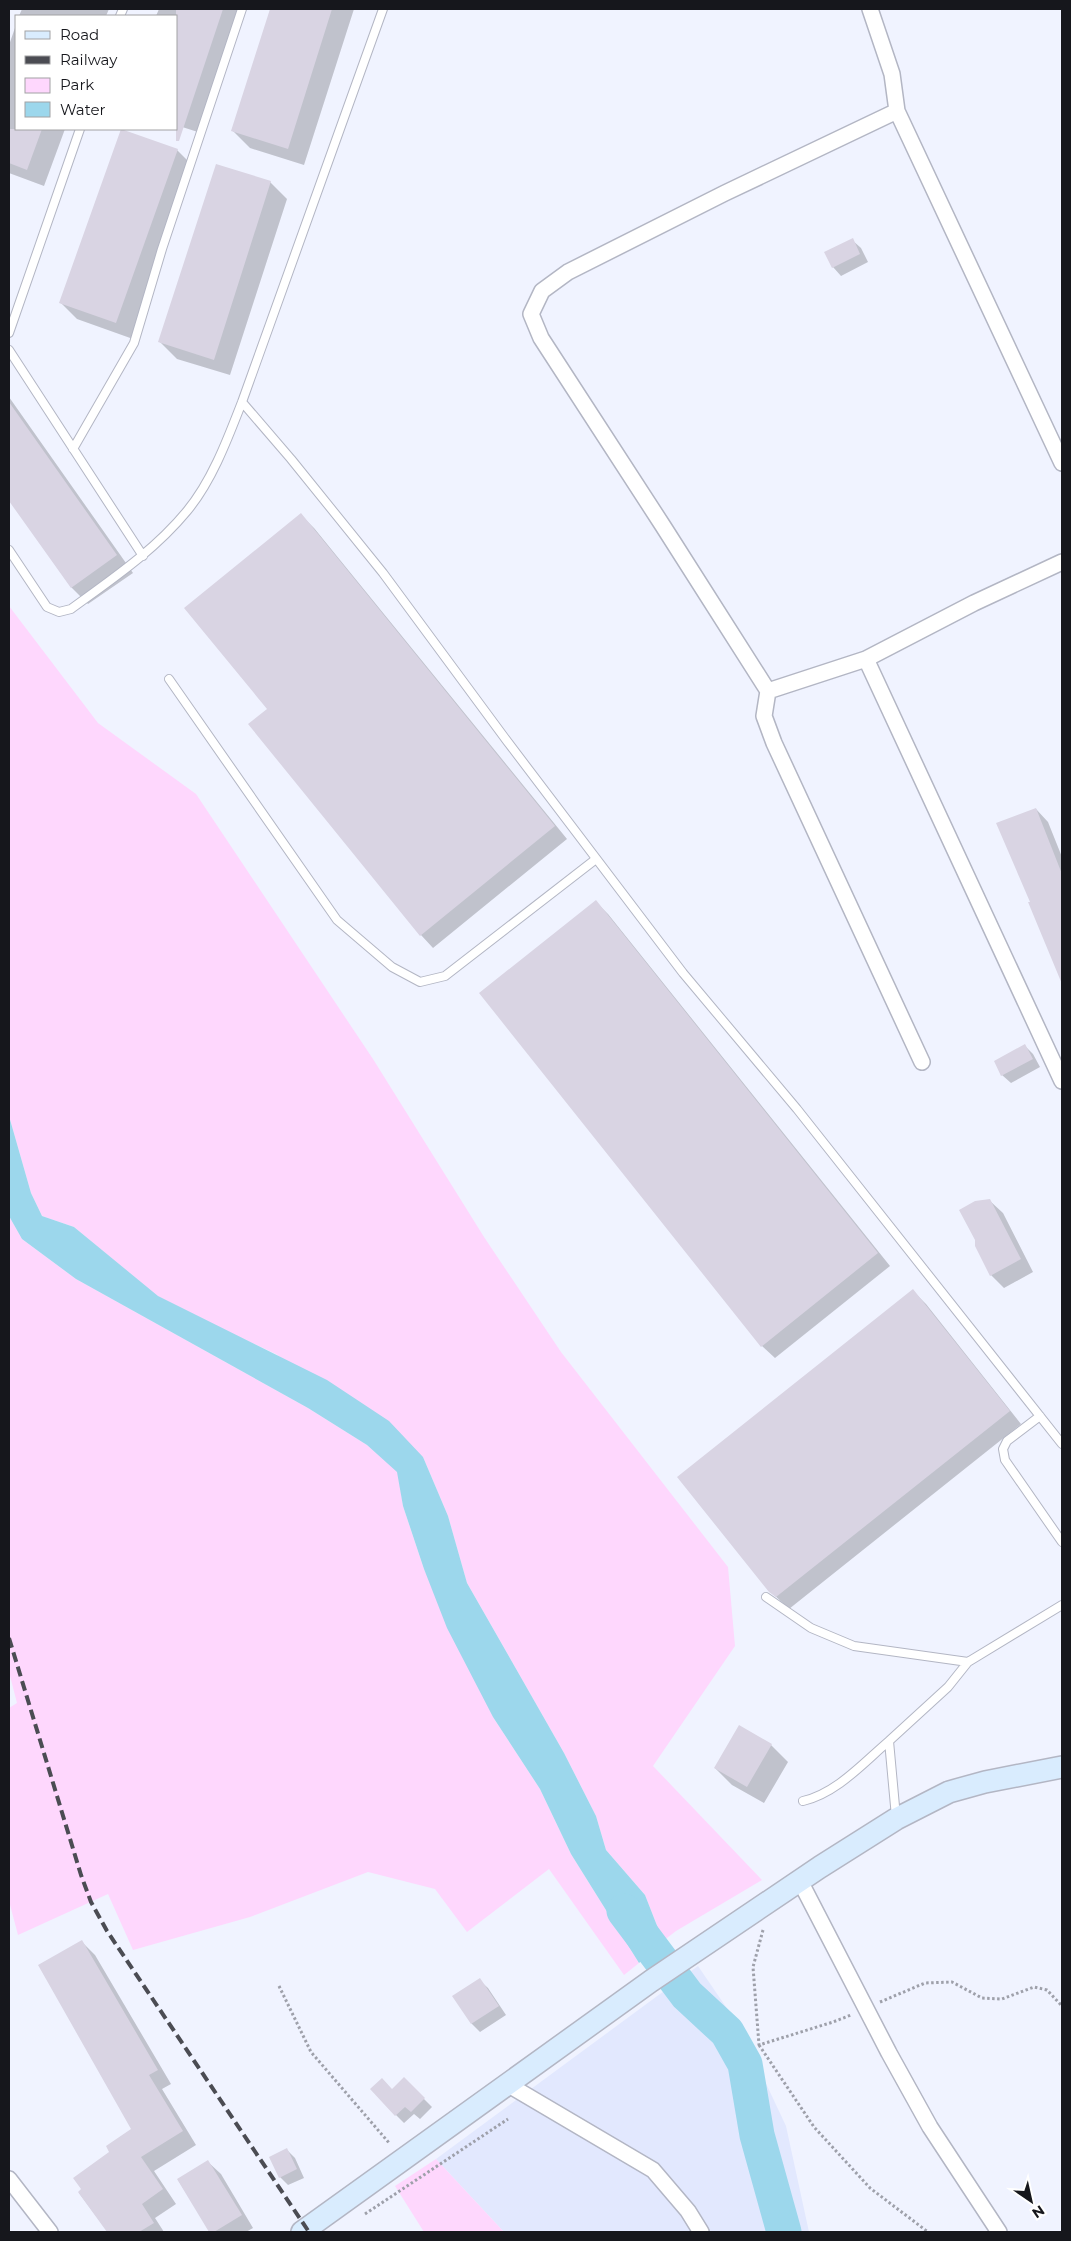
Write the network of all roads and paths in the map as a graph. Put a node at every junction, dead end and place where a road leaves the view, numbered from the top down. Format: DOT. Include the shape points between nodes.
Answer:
graph roads {
  1 [pos="242,9"];
  2 [pos="383,9"];
  3 [pos="870,9"];
  4 [pos="896,111"];
  5 [pos="80,130"];
  6 [pos="9,333"];
  7 [pos="9,350"];
  8 [pos="242,402"];
  9 [pos="73,449"];
  10 [pos="1062,463"];
  11 [pos="9,550"];
  12 [pos="143,556"];
  13 [pos="1062,562"];
  14 [pos="866,659"];
  15 [pos="169,679"];
  16 [pos="768,691"];
  17 [pos="596,859"];
  18 [pos="922,1062"];
  19 [pos="1062,1081"];
  20 [pos="1040,1416"];
  21 [pos="1062,1444"];
  22 [pos="1062,1542"];
  23 [pos="766,1597"];
  24 [pos="1062,1605"];
  25 [pos="968,1662"];
  26 [pos="889,1741"];
  27 [pos="1062,1767"];
  28 [pos="802,1801"];
  29 [pos="896,1819"];
  30 [pos="800,1881"];
  31 [pos="279,1986"];
  32 [pos="759,2045"];
  33 [pos="506,2084"];
  34 [pos="508,2119"];
  35 [pos="404,2160"];
  36 [pos="9,2179"];
  37 [pos="363,2216"];
  38 [pos="50,2232"];
  39 [pos="302,2232"];
  40 [pos="701,2232"];
  41 [pos="928,2232"];
  42 [pos="999,2232"];
  1 -- 9 [label="lane" via="134,343"];
  2 -- 8 [label="lane"];
  3 -- 4 [label="street" via="892,74"];
  4 -- 10 [label="street"];
  4 -- 16 [label="street" via="568,272 542,291 532,314 541,338"];
  5 -- 6 [label="lane"];
  7 -- 9 [label="lane"];
  8 -- 12 [label="lane" via="220,458 188,510"];
  8 -- 17 [label="lane" via="383,573"];
  9 -- 12 [label="lane"];
  11 -- 12 [label="lane" via="47,607 58,612 71,609"];
  13 -- 14 [label="street" via="974,602"];
  14 -- 16 [label="street"];
  14 -- 19 [label="street"];
  15 -- 17 [label="lane" via="338,920 392,967 420,982 445,976"];
  16 -- 18 [label="street" via="764,716 774,743"];
  17 -- 20 [label="lane" via="683,973 797,1109"];
  20 -- 21 [label="lane"];
  20 -- 22 [label="lane" via="1008,1441 1003,1449 1005,1460"];
  23 -- 25 [label="lane" via="811,1628 854,1646"];
  24 -- 25 [label="lane"];
  25 -- 26 [label="lane" via="948,1687"];
  26 -- 28 [label="lane" via="833,1788 816,1798"];
  26 -- 29 [label="lane"];
  27 -- 29 [label="main road" via="949,1792"];
  29 -- 30 [label="main road"];
  30 -- 33 [label="main road"];
  30 -- 42 [label="street" via="925,2119"];
  31 -- 35 [label="path" via="311,2052"];
  32 -- 41 [label="path" via="814,2127 870,2188"];
  33 -- 35 [label="main road"];
  33 -- 40 [label="street" via="652,2170"];
  34 -- 37 [label="path"];
  35 -- 39 [label="main road"];
  36 -- 38 [label="street"];
}
